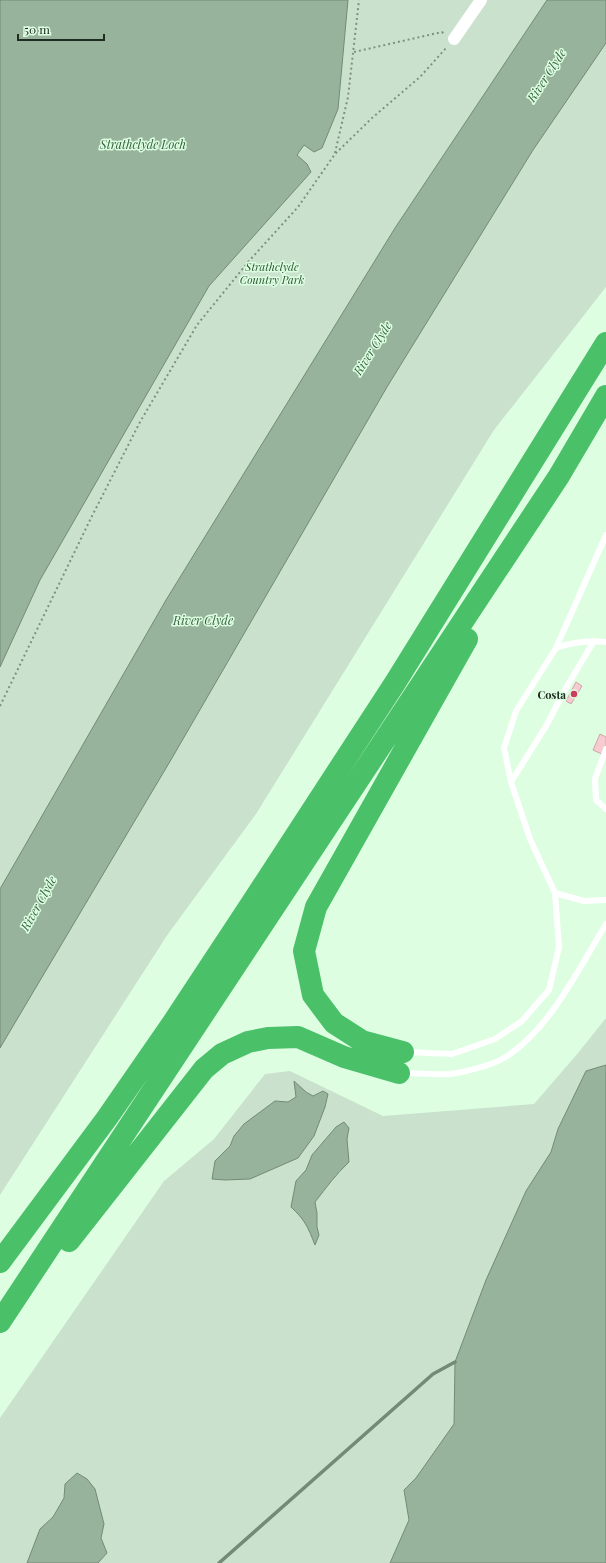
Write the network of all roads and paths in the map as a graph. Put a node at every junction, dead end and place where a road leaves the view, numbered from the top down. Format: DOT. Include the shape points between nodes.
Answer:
graph roads {
  1 [pos="359,0"];
  2 [pos="481,0"];
  3 [pos="454,39"];
  4 [pos="354,52"];
  5 [pos="335,154"];
  6 [pos="606,343"];
  7 [pos="606,396"];
  8 [pos="559,476"];
  9 [pos="606,535"];
  10 [pos="594,641"];
  11 [pos="606,642"];
  12 [pos="556,648"];
  13 [pos="0,706"];
  14 [pos="606,749"];
  15 [pos="511,782"];
  16 [pos="606,809"];
  17 [pos="555,893"];
  18 [pos="606,900"];
  19 [pos="606,924"];
  20 [pos="401,1062"];
  21 [pos="0,1262"];
  22 [pos="0,1322"];
  23 [pos="0,1329"];
  1 -- 4 [label="path"];
  2 -- 3 [label="street"];
  3 -- 4 [label="path" via="442,32"];
  3 -- 5 [label="path" via="420,77"];
  4 -- 5 [label="path" via="348,97"];
  5 -- 13 [label="path" via="298,207 249,261 197,325 140,422"];
  6 -- 21 [label="highway" via="396,683 255,898 107,1118"];
  7 -- 8 [label="highway"];
  8 -- 20 [label="highway" via="316,907 304,951 313,995 334,1023"];
  8 -- 22 [label="highway"];
  9 -- 12 [label="lane"];
  10 -- 11 [label="lane"];
  10 -- 12 [label="lane" via="566,644"];
  10 -- 15 [label="lane"];
  12 -- 15 [label="lane" via="516,711 504,748"];
  14 -- 16 [label="lane" via="595,779 596,800"];
  15 -- 17 [label="lane" via="530,839"];
  17 -- 18 [label="lane" via="584,901"];
  17 -- 20 [label="lane" via="559,947 549,990 522,1021 495,1039 452,1054"];
  19 -- 20 [label="lane" via="561,999 531,1038 503,1059 451,1074"];
  20 -- 23 [label="highway" via="344,1057 298,1037 248,1042 222,1054 204,1070"];
}
